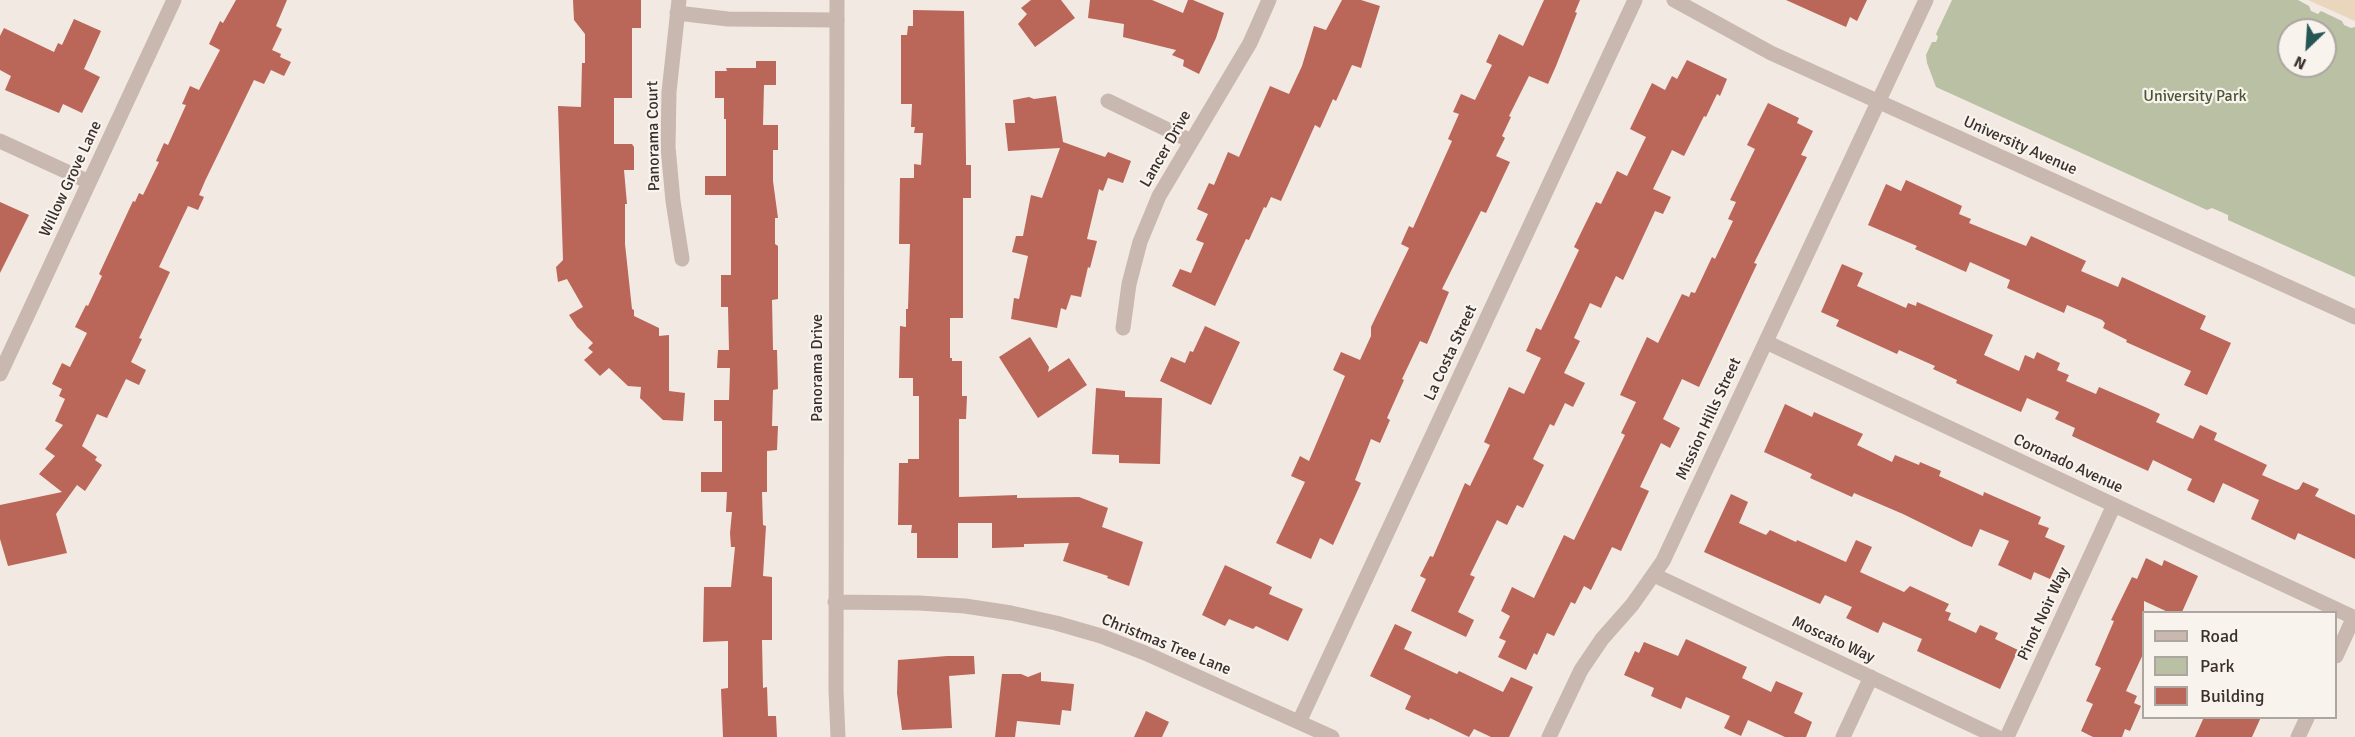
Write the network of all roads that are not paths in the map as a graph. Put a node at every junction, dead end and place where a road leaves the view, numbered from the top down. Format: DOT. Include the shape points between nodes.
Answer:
graph roads {
  1 [pos="174,0"];
  2 [pos="837,0"];
  3 [pos="1269,0"];
  4 [pos="1635,0"];
  5 [pos="1674,0"];
  6 [pos="1926,0"];
  7 [pos="678,7"];
  8 [pos="837,20"];
  9 [pos="1108,101"];
  10 [pos="1878,102"];
  11 [pos="0,141"];
  12 [pos="1191,141"];
  13 [pos="89,183"];
  14 [pos="682,259"];
  15 [pos="2355,317"];
  16 [pos="1123,328"];
  17 [pos="1766,342"];
  18 [pos="0,374"];
  19 [pos="2114,505"];
  20 [pos="1654,575"];
  21 [pos="836,602"];
  22 [pos="2354,617"];
  23 [pos="2337,654"];
  24 [pos="1871,677"];
  25 [pos="2306,719"];
  26 [pos="1299,722"];
  27 [pos="838,737"];
  28 [pos="1332,737"];
  29 [pos="1549,737"];
  30 [pos="1844,737"];
  31 [pos="1997,737"];
  32 [pos="2007,737"];
  33 [pos="2298,737"];
  1 -- 13 [label="street, Willow Grove Lane"];
  2 -- 8 [label="street, Panorama Drive"];
  3 -- 12 [label="street, Lancer Drive" via="1250,43"];
  4 -- 26 [label="street, La Costa Street"];
  5 -- 10 [label="street, University Avenue" via="1771,53"];
  6 -- 10 [label="street, Mission Hills Street"];
  7 -- 8 [label="street, Panorama Court" via="728,19"];
  7 -- 14 [label="street, Panorama Court" via="668,147"];
  8 -- 21 [label="street, Panorama Drive"];
  9 -- 12 [label="street"];
  10 -- 15 [label="street, University Avenue"];
  10 -- 17 [label="street, Mission Hills Street"];
  11 -- 13 [label="street"];
  12 -- 16 [label="street, Lancer Drive" via="1159,196 1140,242"];
  13 -- 18 [label="street, Willow Grove Lane"];
  17 -- 19 [label="street, Coronado Avenue"];
  17 -- 20 [label="street, Mission Hills Street"];
  19 -- 22 [label="street, Coronado Avenue"];
  19 -- 32 [label="street, Pinot Noir Way"];
  20 -- 24 [label="street, Moscato Way"];
  20 -- 29 [label="street, Mission Hills Street" via="1581,670"];
  21 -- 26 [label="street, Christmas Tree Lane" via="965,606 1056,623 1144,652"];
  21 -- 27 [label="street, Panorama Drive"];
  22 -- 23 [label="street"];
  24 -- 30 [label="street"];
  24 -- 31 [label="street, Moscato Way"];
  25 -- 33 [label="street"];
  26 -- 28 [label="street, Christmas Tree Lane"];
}
